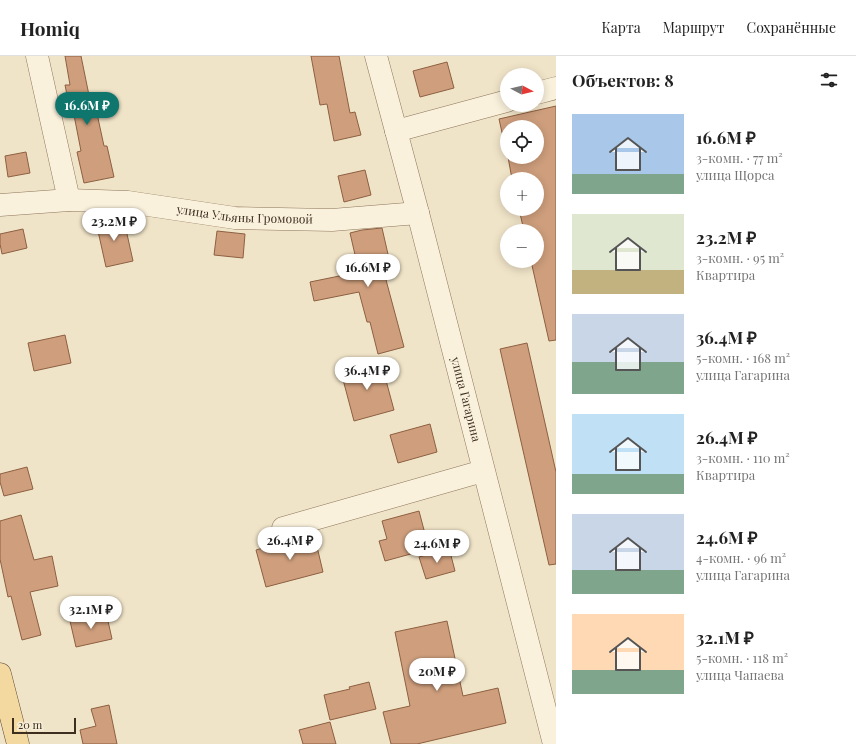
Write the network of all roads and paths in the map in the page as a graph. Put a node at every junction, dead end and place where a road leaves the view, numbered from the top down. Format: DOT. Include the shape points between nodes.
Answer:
graph roads {
  1 [pos="37,56"];
  2 [pos="376,56"];
  3 [pos="556,88"];
  4 [pos="544,91"];
  5 [pos="500,103"];
  6 [pos="396,131"];
  7 [pos="69,200"];
  8 [pos="0,205"];
  9 [pos="418,213"];
  10 [pos="483,471"];
  11 [pos="283,528"];
  12 [pos="0,674"];
  13 [pos="18,744"];
  14 [pos="554,744"];
  1 -- 7 [label="street"];
  2 -- 6 [label="street, улица Гагарина"];
  3 -- 4 [label="street"];
  5 -- 6 [label="street"];
  6 -- 9 [label="street, улица Гагарина"];
  7 -- 8 [label="street, улица Ульяны Громовой"];
  7 -- 9 [label="street, улица Ульяны Громовой" via="128,202 235,218 332,220"];
  9 -- 10 [label="street, улица Гагарина"];
  10 -- 11 [label="street"];
  10 -- 14 [label="street, улица Гагарина"];
  12 -- 13 [label="main road"];
}
